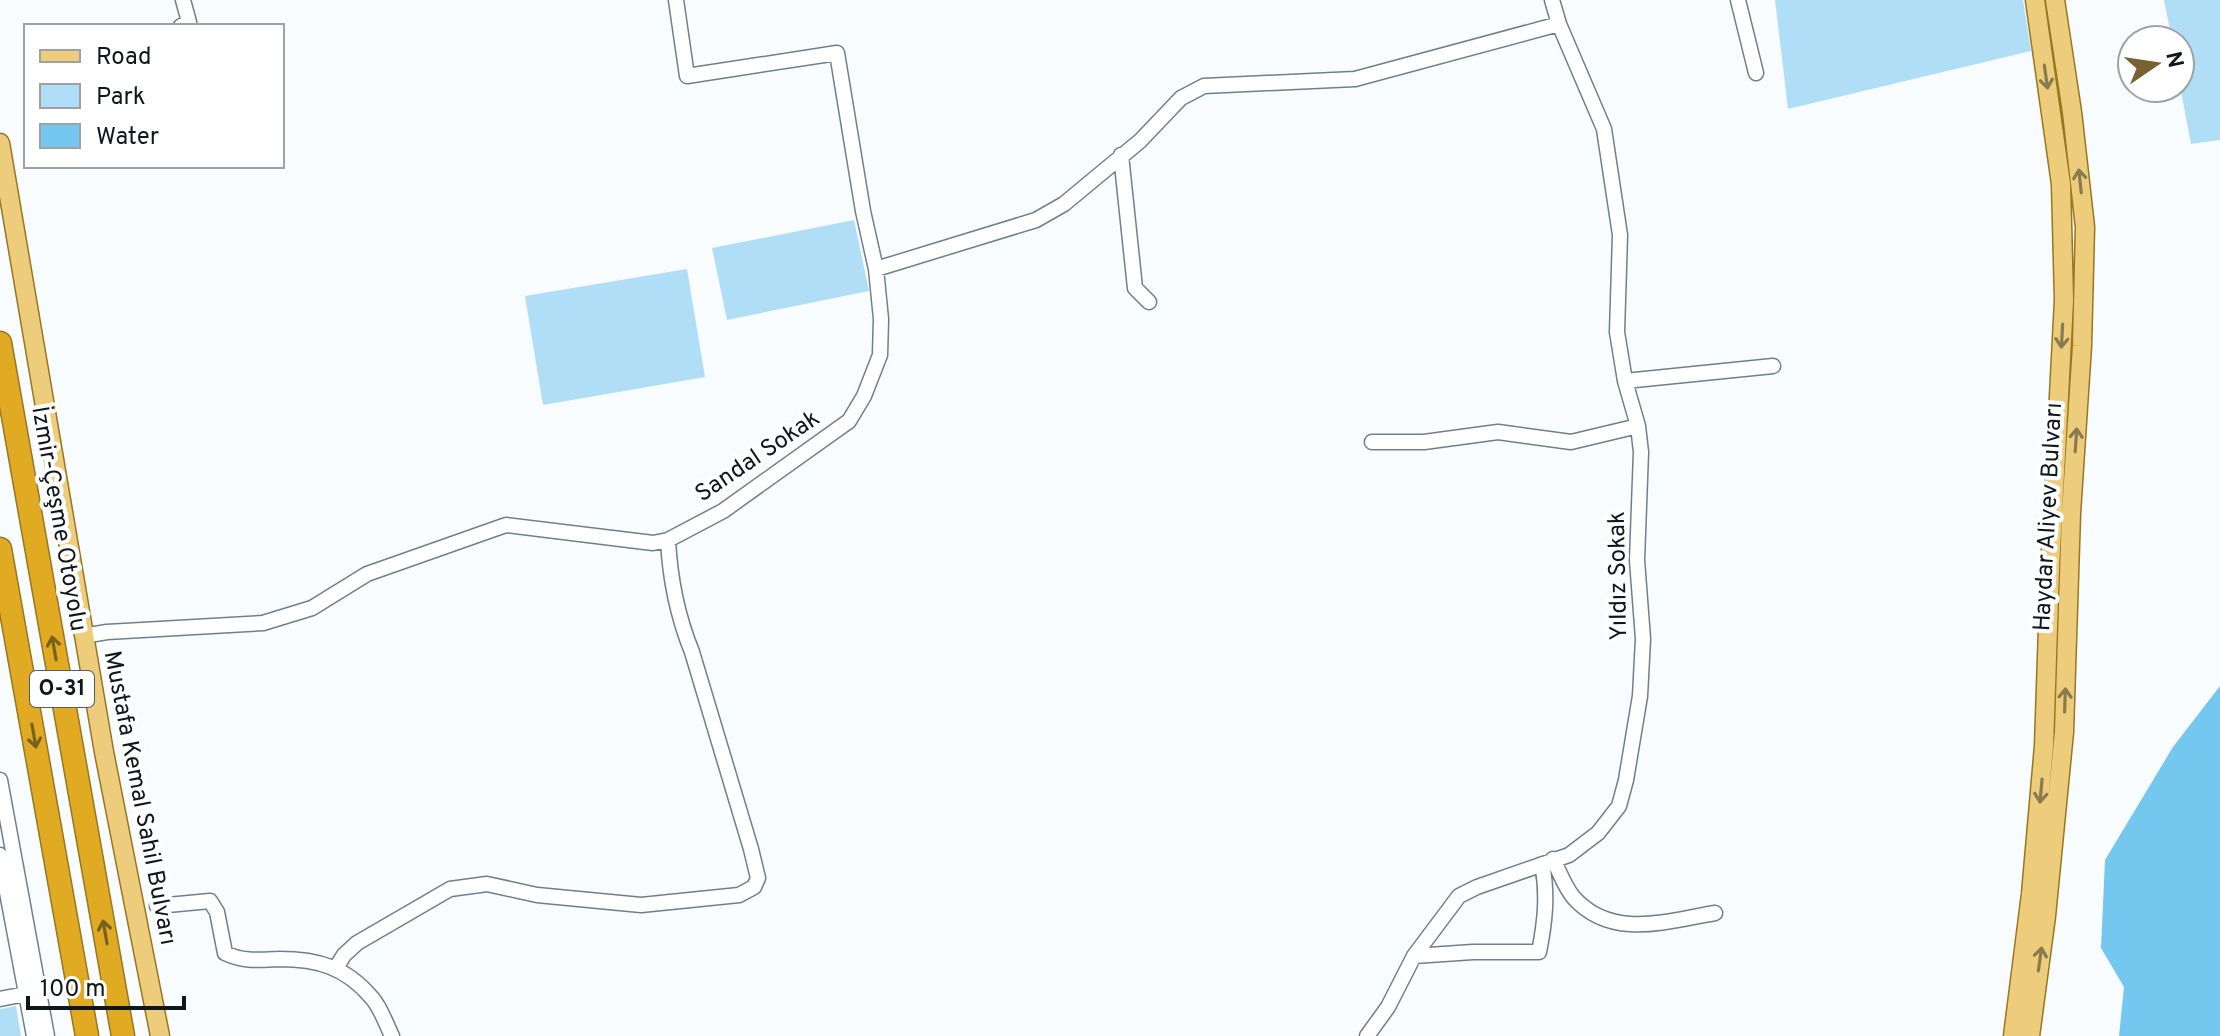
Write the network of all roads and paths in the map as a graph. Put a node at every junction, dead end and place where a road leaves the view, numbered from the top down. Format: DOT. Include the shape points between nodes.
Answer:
graph roads {
  1 [pos="183,0"];
  2 [pos="676,0"];
  3 [pos="1552,0"];
  4 [pos="1738,0"];
  5 [pos="2035,0"];
  6 [pos="2055,0"];
  7 [pos="185,24"];
  8 [pos="1559,24"];
  9 [pos="1756,73"];
  10 [pos="0,143"];
  11 [pos="1121,155"];
  12 [pos="876,269"];
  13 [pos="1149,302"];
  14 [pos="0,343"];
  15 [pos="1773,366"];
  16 [pos="1625,381"];
  17 [pos="1638,426"];
  18 [pos="1372,442"];
  19 [pos="668,540"];
  20 [pos="0,549"];
  21 [pos="83,636"];
  22 [pos="0,780"];
  23 [pos="0,855"];
  24 [pos="1548,862"];
  25 [pos="157,906"];
  26 [pos="1715,913"];
  27 [pos="1414,956"];
  28 [pos="336,968"];
  29 [pos="26,994"];
  30 [pos="0,999"];
  31 [pos="34,1036"];
  32 [pos="47,1036"];
  33 [pos="87,1036"];
  34 [pos="123,1036"];
  35 [pos="160,1036"];
  36 [pos="392,1036"];
  37 [pos="1367,1036"];
  38 [pos="2013,1036"];
  39 [pos="2030,1036"];
  1 -- 7 [label="street" via="189,22"];
  2 -- 12 [label="street, Sandal Sokak" via="687,76 837,53"];
  3 -- 8 [label="street, Yıldız Sokak"];
  4 -- 9 [label="street"];
  5 -- 38 [label="main road, Haydar Aliyev Bulvarı, one-way" via="2061,184 2064,300 2044,746"];
  39 -- 6 [label="main road, Haydar Aliyev Bulvarı, one-way" via="2064,732 2085,227"];
  8 -- 11 [label="street" via="1355,79 1204,86 1181,98"];
  8 -- 16 [label="street, Yıldız Sokak" via="1604,129 1620,235 1617,332"];
  10 -- 21 [label="main road, Mustafa Kemal Sahil Bulvarı"];
  11 -- 12 [label="street" via="1064,204 1036,220"];
  11 -- 13 [label="street" via="1135,288"];
  12 -- 19 [label="street, Sandal Sokak" via="880,355 849,421 723,511"];
  34 -- 14 [label="highway, İzmir-Çeşme Otoyolu / O-31, one-way"];
  15 -- 16 [label="street"];
  16 -- 17 [label="street, Yıldız Sokak"];
  17 -- 18 [label="street" via="1571,442 1498,432 1424,442"];
  17 -- 24 [label="street, Yıldız Sokak" via="1637,560 1643,639 1626,780 1619,806 1598,833 1569,855"];
  19 -- 21 [label="street, Sandal Sokak" via="653,543 506,525 367,574 312,608 263,623"];
  19 -- 28 [label="street" via="680,623 751,849 758,878 754,887 739,895 641,905 537,895 487,884 450,889 357,943"];
  20 -- 33 [label="highway, O-31, one-way"];
  21 -- 35 [label="main road, Mustafa Kemal Sahil Bulvarı"];
  22 -- 32 [label="street"];
  23 -- 29 [label="street"];
  24 -- 26 [label="street" via="1572,897 1597,917 1639,927"];
  24 -- 27 [label="street, Yıldız Sokak" via="1459,896"];
  24 -- 27 [label="street" via="1539,952"];
  25 -- 28 [label="street" via="210,901 225,953 234,958 319,961"];
  27 -- 37 [label="street, Yıldız Sokak"];
  28 -- 36 [label="street" via="373,999"];
  29 -- 30 [label="street"];
  29 -- 31 [label="street"];
}
